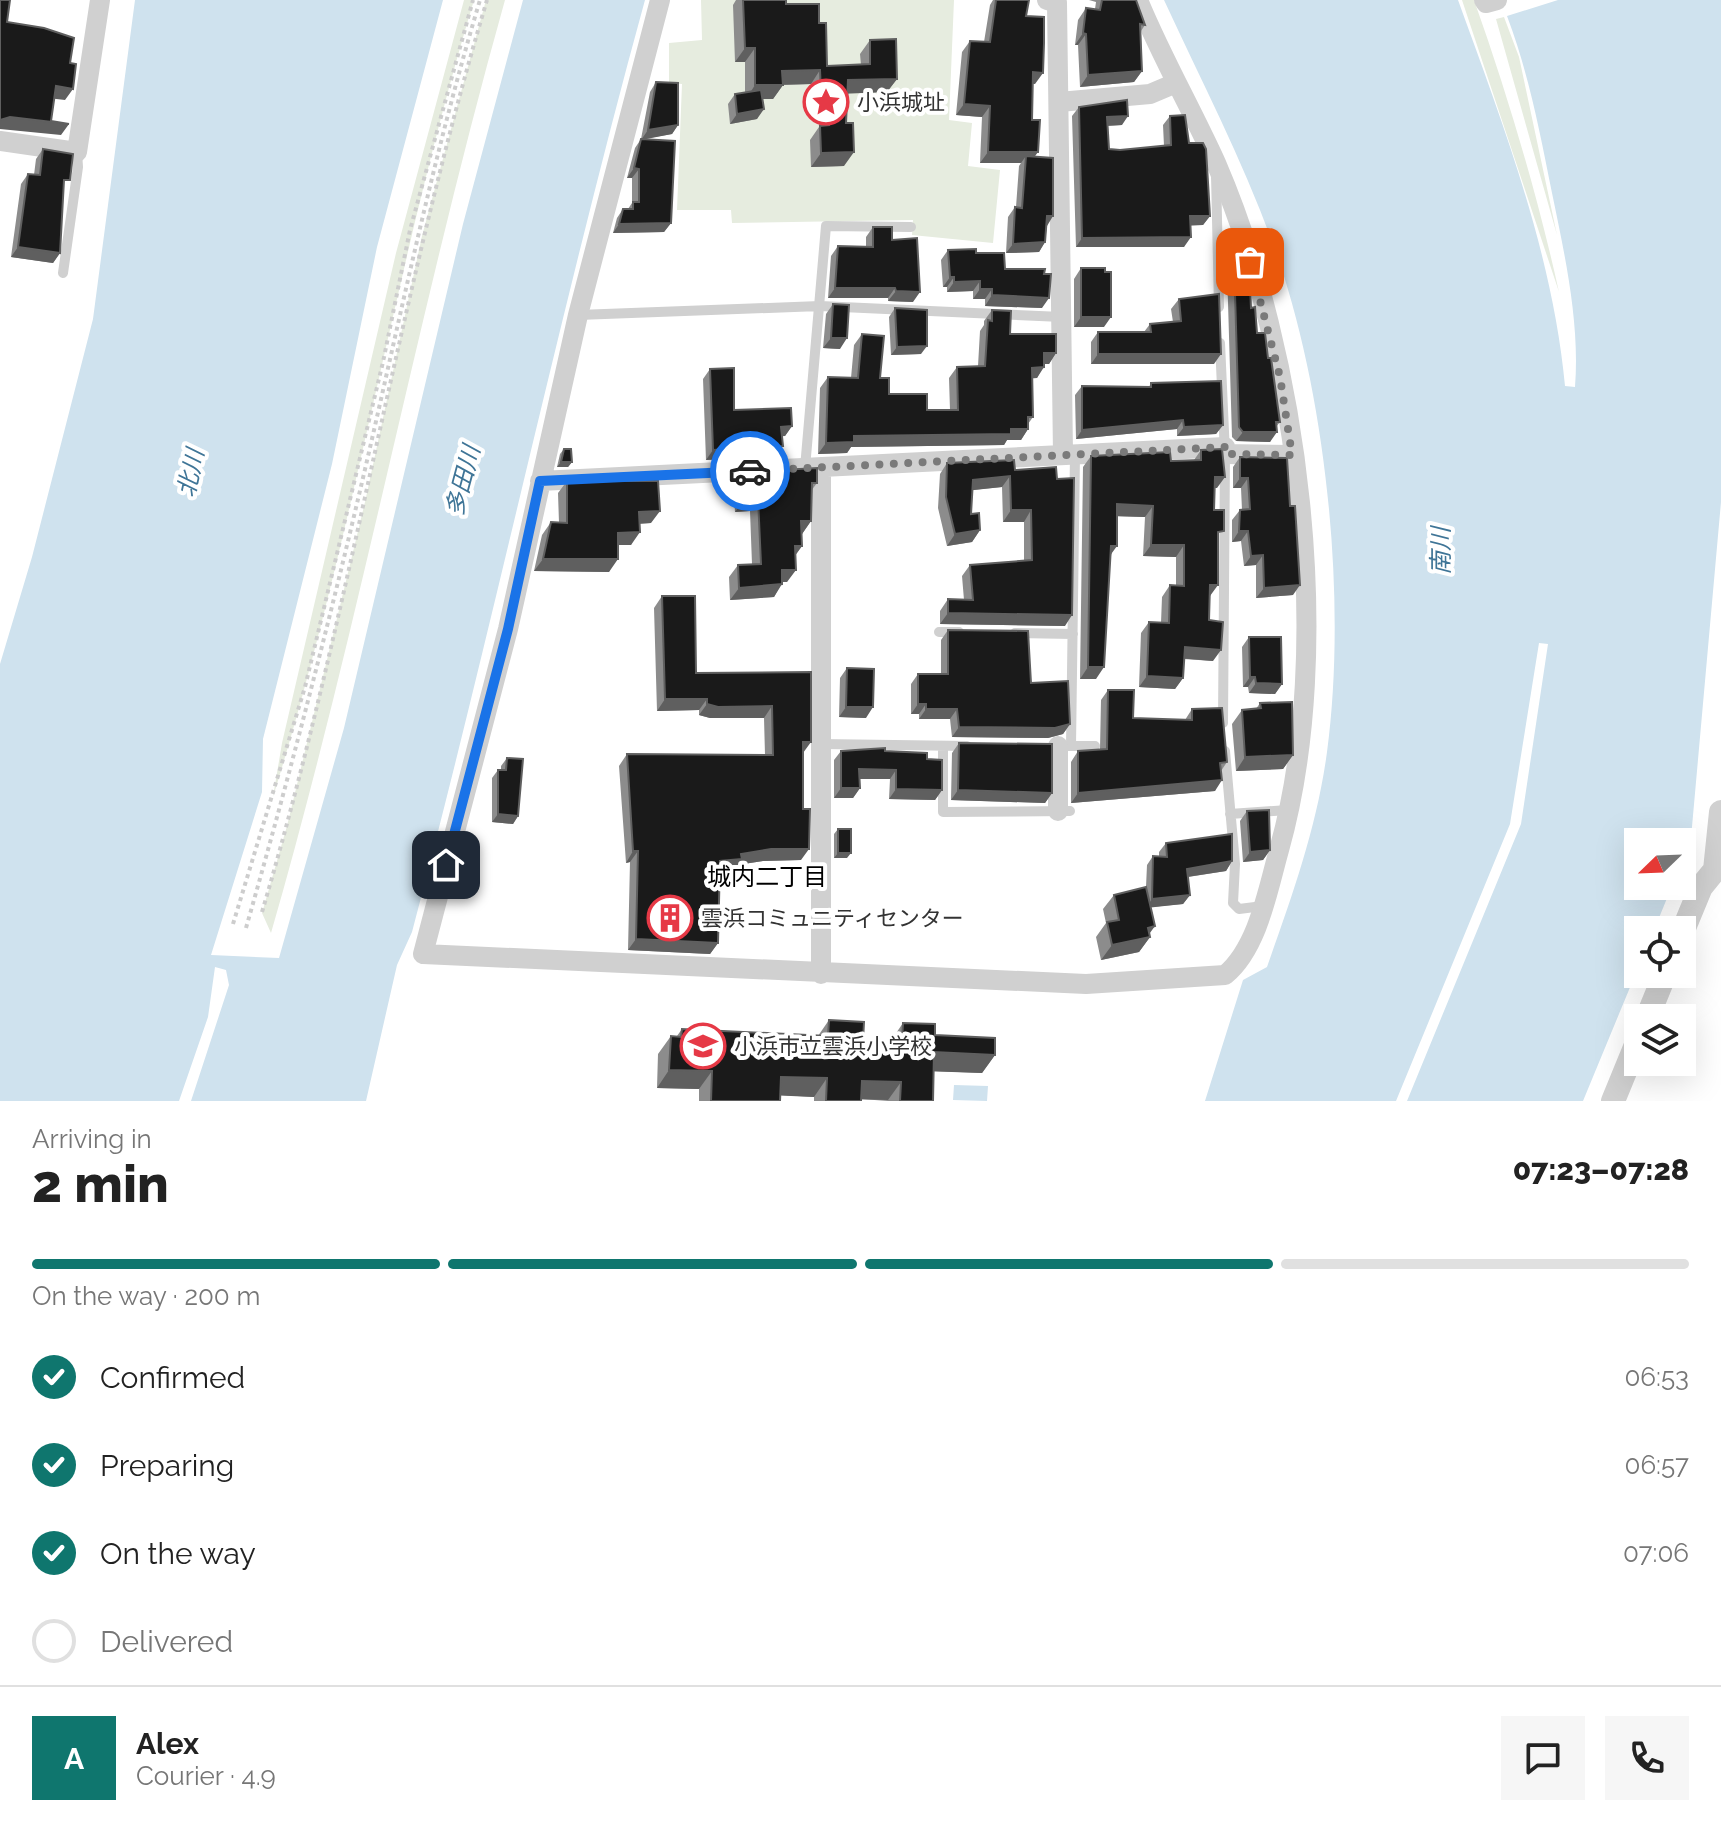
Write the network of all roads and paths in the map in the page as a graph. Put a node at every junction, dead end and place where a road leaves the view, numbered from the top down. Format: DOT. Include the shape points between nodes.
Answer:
graph roads {
  1 [pos="100,0"];
  2 [pos="473,0"];
  3 [pos="480,0"];
  4 [pos="487,0"];
  5 [pos="660,0"];
  6 [pos="1047,0"];
  7 [pos="1138,0"];
  8 [pos="1484,0"];
  9 [pos="1497,0"];
  10 [pos="1176,83"];
  11 [pos="1059,102"];
  12 [pos="0,141"];
  13 [pos="77,152"];
  14 [pos="1216,165"];
  15 [pos="911,227"];
  16 [pos="63,273"];
  17 [pos="817,308"];
  18 [pos="578,315"];
  19 [pos="1062,317"];
  20 [pos="1225,451"];
  21 [pos="1069,454"];
  22 [pos="1292,455"];
  23 [pos="813,468"];
  24 [pos="540,481"];
  25 [pos="939,632"];
  26 [pos="969,633"];
  27 [pos="999,633"];
  28 [pos="1073,634"];
  29 [pos="821,744"];
  30 [pos="943,746"];
  31 [pos="986,746"];
  32 [pos="1058,746"];
  33 [pos="1095,746"];
  34 [pos="1290,810"];
  35 [pos="1064,811"];
  36 [pos="1721,812"];
  37 [pos="1230,814"];
  38 [pos="1718,870"];
  39 [pos="1263,906"];
  40 [pos="262,912"];
  41 [pos="1689,916"];
  42 [pos="233,924"];
  43 [pos="246,928"];
  44 [pos="821,974"];
  45 [pos="1624,1074"];
  46 [pos="1613,1101"];
  1 -- 13 [label="street"];
  2 -- 42 [label="path" via="410,230 305,687"];
  3 -- 43 [label="path" via="417,232 346,554"];
  4 -- 40 [label="path" via="423,237 288,826"];
  5 -- 18 [label="street"];
  6 -- 11 [label="street" via="1057,3"];
  7 -- 10 [label="street"];
  8 -- 9 [label="street"];
  10 -- 11 [label="street" via="1150,94"];
  10 -- 14 [label="street"];
  11 -- 19 [label="street"];
  12 -- 13 [label="street"];
  13 -- 16 [label="lane"];
  14 -- 20 [label="lane"];
  14 -- 22 [label="street" via="1267,322"];
  15 -- 17 [label="lane" via="826,226"];
  17 -- 18 [label="lane"];
  17 -- 19 [label="lane"];
  17 -- 23 [label="lane"];
  18 -- 24 [label="street"];
  19 -- 21 [label="street"];
  20 -- 21 [label="street"];
  20 -- 22 [label="street"];
  20 -- 37 [label="lane" via="1223,713"];
  21 -- 23 [label="street"];
  21 -- 28 [label="lane"];
  22 -- 34 [label="street" via="1303,542 1307,669 1304,729"];
  23 -- 24 [label="street"];
  23 -- 29 [label="street"];
  24 -- 44 [label="street" via="508,629 423,954"];
  25 -- 26 [label="lane"];
  27 -- 28 [label="lane"];
  28 -- 32 [label="lane"];
  29 -- 30 [label="lane"];
  29 -- 44 [label="street"];
  30 -- 31 [label="lane"];
  30 -- 35 [label="lane" via="943,812"];
  32 -- 33 [label="lane"];
  32 -- 35 [label="street"];
  34 -- 37 [label="lane"];
  34 -- 39 [label="street"];
  36 -- 38 [label="street"];
  37 -- 39 [label="lane" via="1233,903 1239,909"];
  38 -- 41 [label="street" via="1701,887"];
  39 -- 44 [label="street" via="1239,964 1225,975 1086,984"];
  45 -- 46 [label="street"];
}
